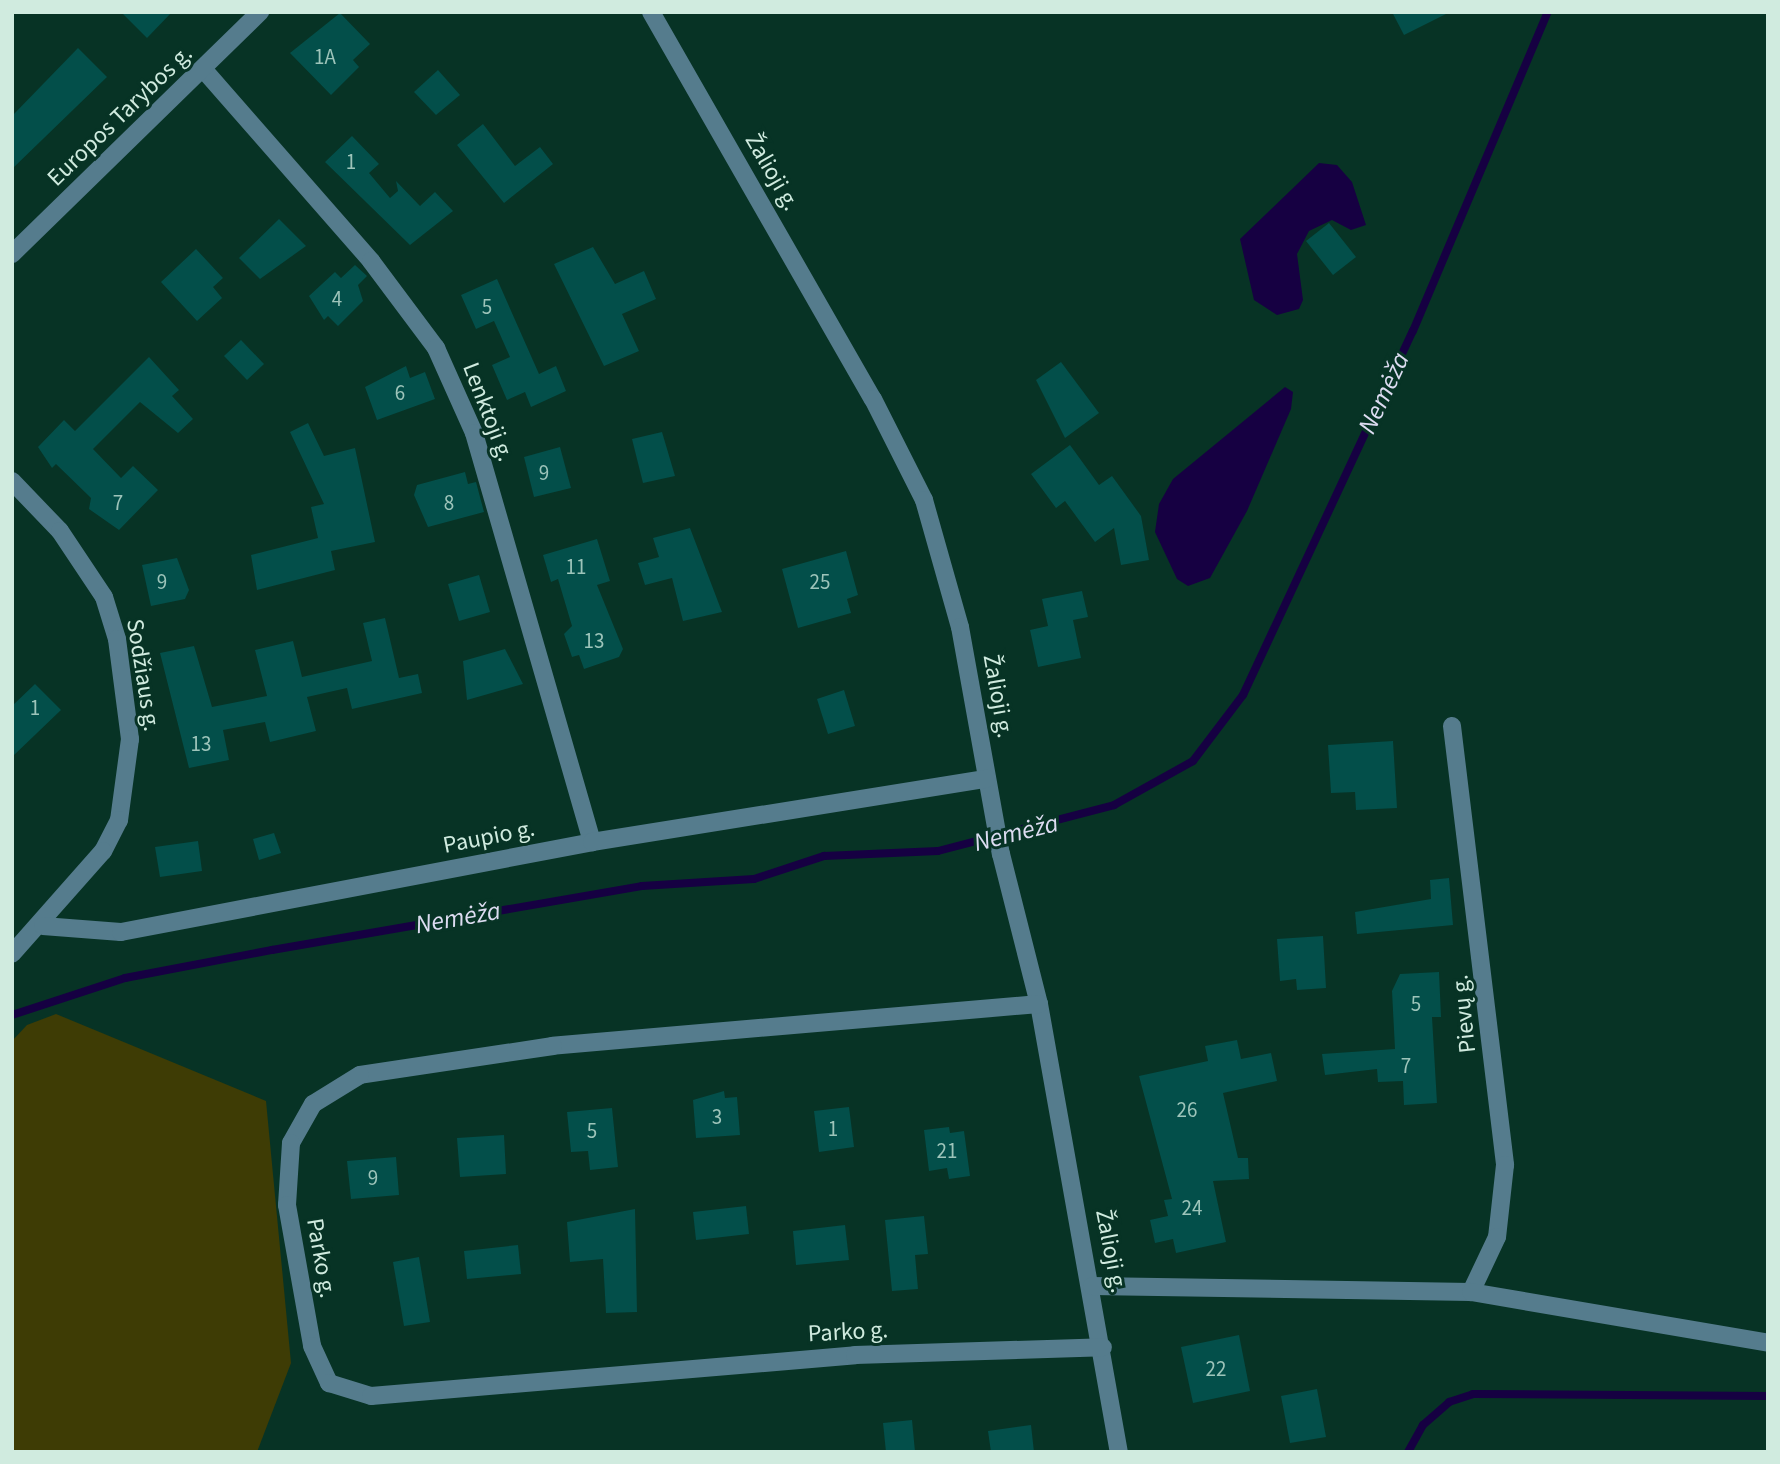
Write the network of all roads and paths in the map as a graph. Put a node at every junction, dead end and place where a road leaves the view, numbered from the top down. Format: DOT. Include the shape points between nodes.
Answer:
graph roads {
  1 [pos="260,12"];
  2 [pos="652,12"];
  3 [pos="204,70"];
  4 [pos="12,254"];
  5 [pos="12,481"];
  6 [pos="1452,726"];
  7 [pos="987,779"];
  8 [pos="592,842"];
  9 [pos="43,926"];
  10 [pos="12,954"];
  11 [pos="1039,1004"];
  12 [pos="1093,1286"];
  13 [pos="1471,1292"];
  14 [pos="1768,1343"];
  15 [pos="1103,1347"];
  16 [pos="1119,1452"];
  1 -- 3 [label="street, Europos Tarybos g."];
  2 -- 7 [label="street, Žalioji g." via="873,399 924,500 960,627"];
  3 -- 4 [label="street, Europos Tarybos g."];
  3 -- 8 [label="street, Lenktoji g." via="371,261 436,348 474,433"];
  5 -- 9 [label="street, Sodžiaus g." via="69,542 104,597 117,639 130,739 119,820"];
  6 -- 13 [label="street, Pievų g." via="1505,1165 1497,1237"];
  7 -- 8 [label="street, Paupio g."];
  7 -- 11 [label="street, Žalioji g."];
  8 -- 9 [label="street, Paupio g." via="121,932"];
  9 -- 10 [label="street"];
  11 -- 12 [label="street, Žalioji g."];
  11 -- 15 [label="street, Parko g." via="552,1046 360,1075 313,1104 291,1143 286,1205 312,1346 329,1383 371,1396 855,1355"];
  12 -- 13 [label="street"];
  12 -- 15 [label="street, Žalioji g."];
  13 -- 14 [label="street"];
  15 -- 16 [label="street, Žalioji g."];
}
